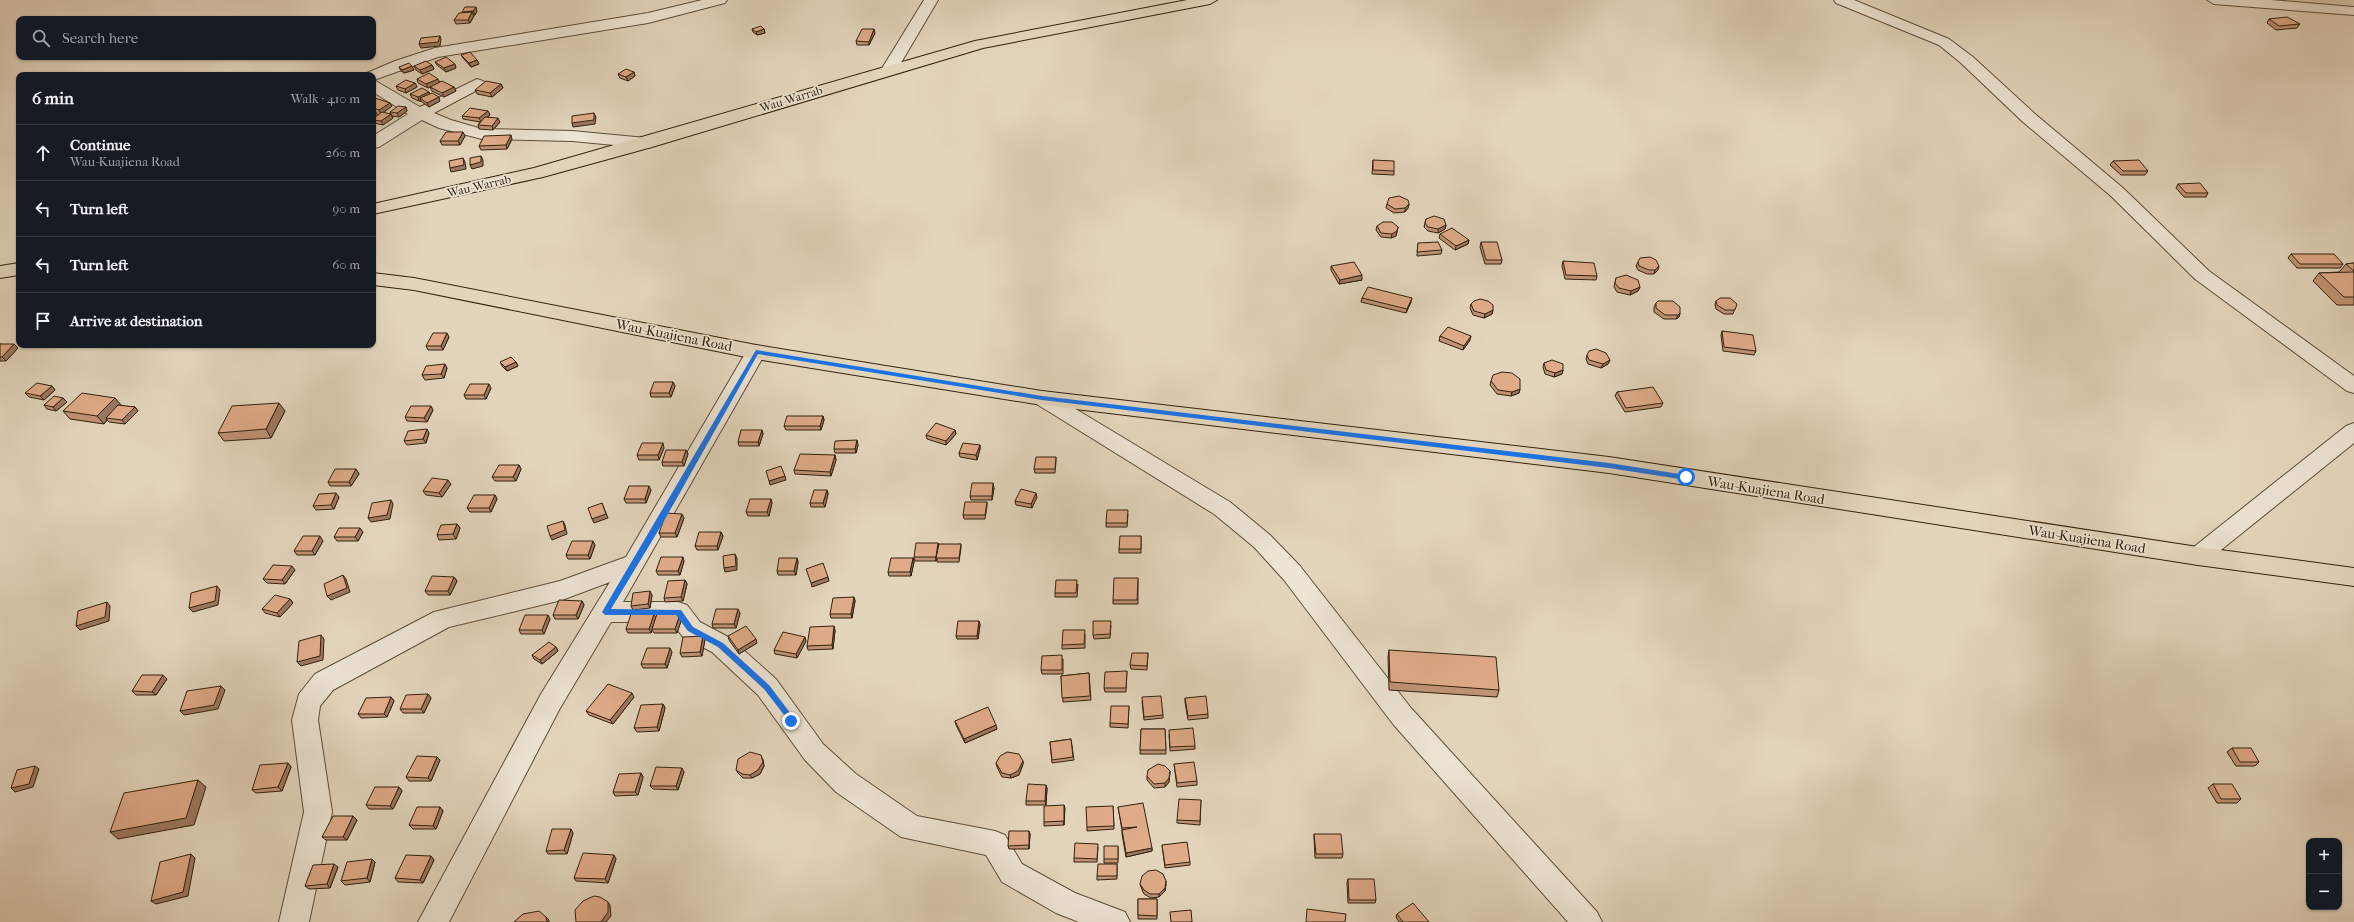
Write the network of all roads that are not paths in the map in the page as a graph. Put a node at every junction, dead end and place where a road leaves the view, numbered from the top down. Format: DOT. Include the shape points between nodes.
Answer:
graph roads {
  1 [pos="720,0"];
  2 [pos="931,0"];
  3 [pos="1210,0"];
  4 [pos="1841,0"];
  5 [pos="2214,0"];
  6 [pos="2354,11"];
  7 [pos="889,70"];
  8 [pos="376,75"];
  9 [pos="477,84"];
  10 [pos="376,87"];
  11 [pos="421,113"];
  12 [pos="376,141"];
  13 [pos="646,143"];
  14 [pos="376,208"];
  15 [pos="16,269"];
  16 [pos="0,272"];
  17 [pos="376,279"];
  18 [pos="756,352"];
  19 [pos="2354,386"];
  20 [pos="1042,398"];
  21 [pos="2354,432"];
  22 [pos="2198,556"];
  23 [pos="635,564"];
  24 [pos="2354,577"];
  25 [pos="605,612"];
  26 [pos="294,922"];
  27 [pos="432,922"];
  28 [pos="1115,922"];
  29 [pos="1587,922"];
  1 -- 8 [label="street" via="648,18 434,53"];
  2 -- 7 [label="street"];
  3 -- 7 [label="main road, Wau-Warrab" via="980,44"];
  4 -- 19 [label="street" via="1944,42 2117,192 2202,274"];
  5 -- 6 [label="street"];
  7 -- 13 [label="main road, Wau-Warrab"];
  9 -- 11 [label="street"];
  10 -- 11 [label="street"];
  11 -- 12 [label="street"];
  11 -- 13 [label="street" via="445,124 482,134 564,136"];
  13 -- 14 [label="main road, Wau-Warrab" via="537,172"];
  15 -- 16 [label="main road"];
  17 -- 18 [label="main road, Wau-Kuajiena Road" via="414,284"];
  18 -- 20 [label="main road, Wau-Kuajiena Road"];
  18 -- 23 [label="street"];
  20 -- 22 [label="main road, Wau-Kuajiena Road" via="1609,465"];
  20 -- 29 [label="street" via="1222,508 1262,541 1292,573 1402,716"];
  21 -- 22 [label="street"];
  22 -- 24 [label="main road, Wau-Kuajiena Road"];
  23 -- 25 [label="street"];
  23 -- 26 [label="street" via="562,590 443,619 324,682 314,692 308,702 305,720 318,812"];
  25 -- 27 [label="street" via="550,702"];
  25 -- 28 [label="street" via="678,612 691,629 721,645 767,687 814,752 846,783 911,828 995,844 1012,873 1066,903"];
}
